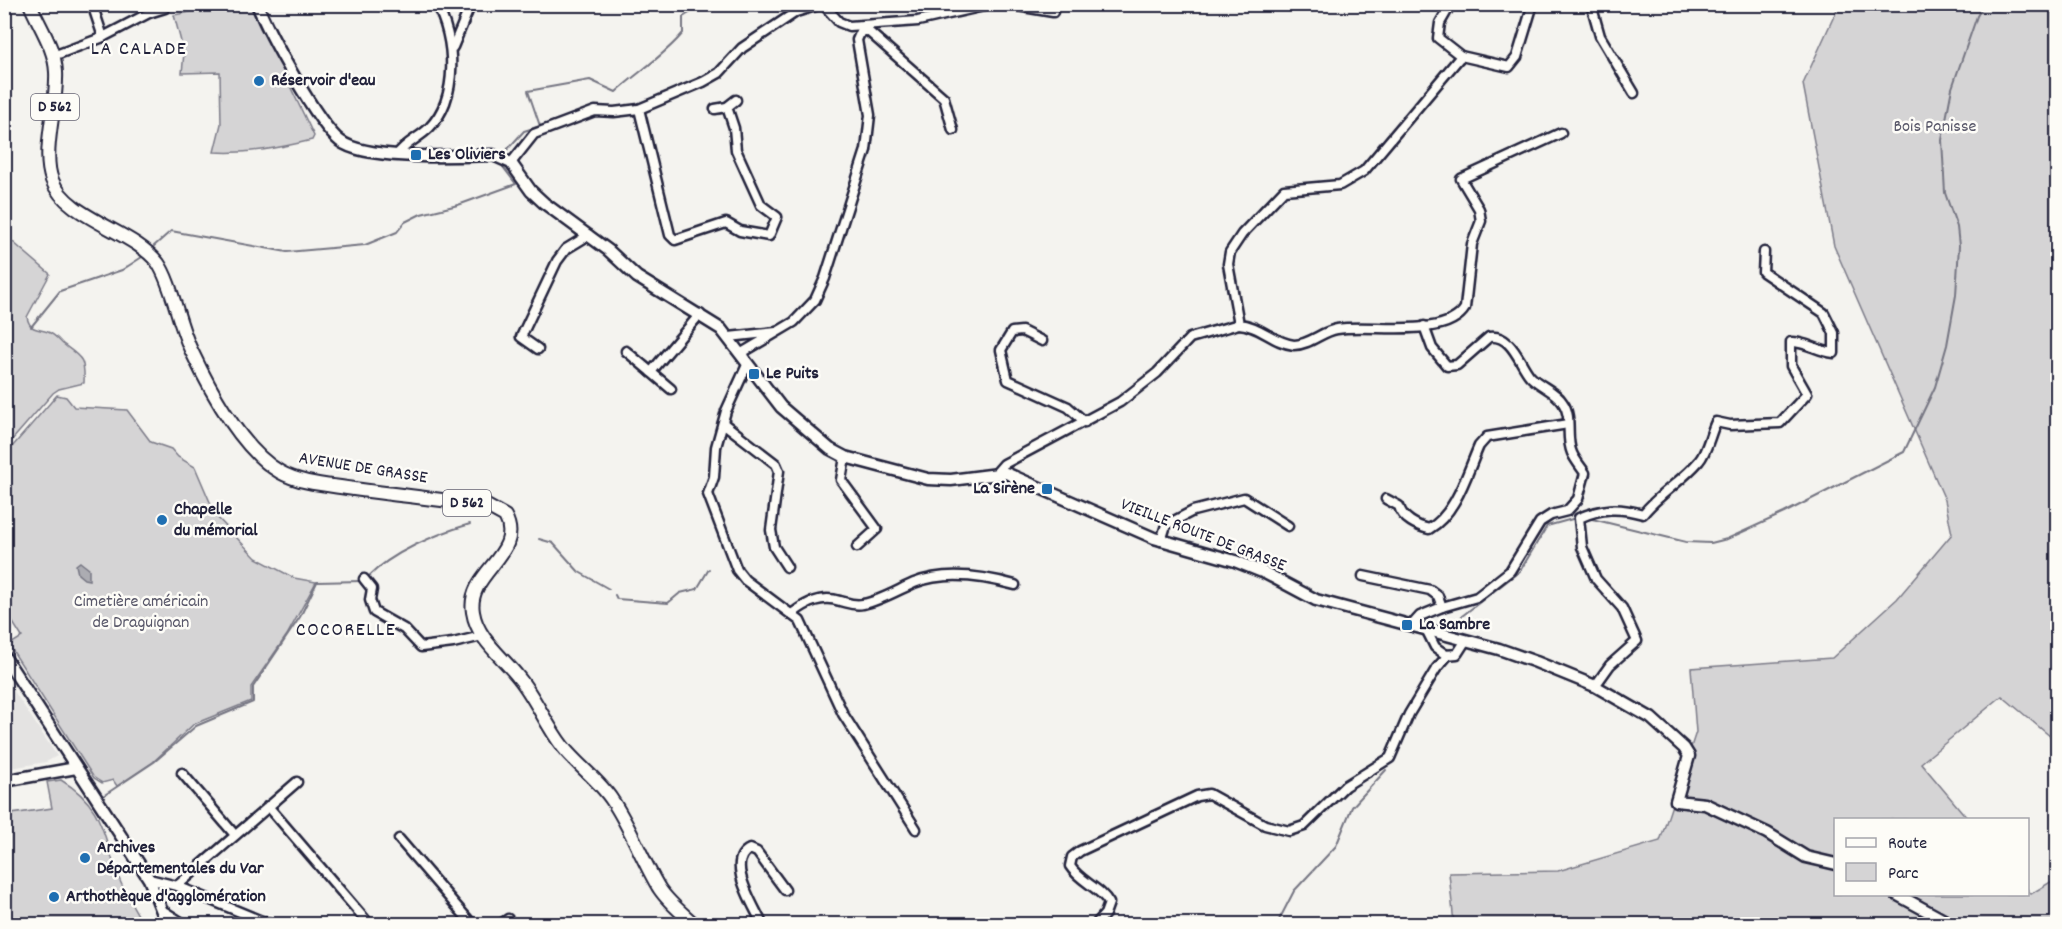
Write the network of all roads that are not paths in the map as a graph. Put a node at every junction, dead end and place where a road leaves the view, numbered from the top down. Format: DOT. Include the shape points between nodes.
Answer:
graph roads {
  1 [pos="30,4"];
  2 [pos="92,4"];
  3 [pos="257,4"];
  4 [pos="436,4"];
  5 [pos="471,4"];
  6 [pos="823,4"];
  7 [pos="993,4"];
  8 [pos="1005,4"];
  9 [pos="1451,4"];
  10 [pos="1533,4"];
  11 [pos="1591,4"];
  12 [pos="165,8"];
  13 [pos="1053,12"];
  14 [pos="103,37"];
  15 [pos="452,47"];
  16 [pos="53,56"];
  17 [pos="1461,56"];
  18 [pos="1634,93"];
  19 [pos="736,100"];
  20 [pos="727,108"];
  21 [pos="639,109"];
  22 [pos="715,109"];
  23 [pos="953,130"];
  24 [pos="1561,133"];
  25 [pos="397,155"];
  26 [pos="511,163"];
  27 [pos="588,235"];
  28 [pos="1764,252"];
  29 [pos="700,314"];
  30 [pos="1239,324"];
  31 [pos="1424,326"];
  32 [pos="780,331"];
  33 [pos="729,337"];
  34 [pos="1042,341"];
  35 [pos="538,349"];
  36 [pos="626,351"];
  37 [pos="740,354"];
  38 [pos="747,365"];
  39 [pos="651,372"];
  40 [pos="671,389"];
  41 [pos="1085,422"];
  42 [pos="723,423"];
  43 [pos="1568,424"];
  44 [pos="845,457"];
  45 [pos="997,472"];
  46 [pos="1386,499"];
  47 [pos="1288,526"];
  48 [pos="1161,541"];
  49 [pos="857,547"];
  50 [pos="787,567"];
  51 [pos="1363,576"];
  52 [pos="366,581"];
  53 [pos="1015,585"];
  54 [pos="1442,607"];
  55 [pos="793,613"];
  56 [pos="1411,626"];
  57 [pos="1426,629"];
  58 [pos="482,636"];
  59 [pos="1466,640"];
  60 [pos="1438,649"];
  61 [pos="1448,655"];
  62 [pos="4,656"];
  63 [pos="1436,669"];
  64 [pos="1595,686"];
  65 [pos="76,768"];
  66 [pos="182,773"];
  67 [pos="4,781"];
  68 [pos="297,782"];
  69 [pos="268,806"];
  70 [pos="916,829"];
  71 [pos="235,835"];
  72 [pos="399,839"];
  73 [pos="1834,864"];
  74 [pos="149,879"];
  75 [pos="177,886"];
  76 [pos="785,890"];
  77 [pos="1900,896"];
  78 [pos="166,919"];
  79 [pos="184,924"];
  80 [pos="269,924"];
  81 [pos="369,924"];
  82 [pos="472,924"];
  83 [pos="694,924"];
  84 [pos="762,924"];
  85 [pos="1096,924"];
  86 [pos="1951,924"];
  1 -- 16 [label="main road, AVENUE DE GRASSE / D 562"];
  2 -- 14 [label="street"];
  3 -- 25 [label="street" via="296,77 340,142"];
  4 -- 15 [label="street"];
  5 -- 15 [label="street"];
  6 -- 7 [label="street" via="839,22 849,26 918,21"];
  6 -- 21 [label="street" via="796,12 751,41 719,73"];
  8 -- 13 [label="street"];
  9 -- 17 [label="street" via="1440,23 1438,38"];
  10 -- 17 [label="street" via="1517,57 1509,67"];
  11 -- 18 [label="street" via="1600,36"];
  12 -- 14 [label="street"];
  14 -- 16 [label="street"];
  15 -- 25 [label="street" via="447,92 439,113 429,128"];
  16 -- 58 [label="main road, AVENUE DE GRASSE / D 562" via="56,98 49,157 53,182 75,206 140,246 158,264 192,353 227,414 258,454 281,473 294,478 485,506 505,516 512,533 510,541 481,578 472,602"];
  17 -- 30 [label="street" via="1364,171 1340,185 1284,190 1242,234 1230,252 1228,264"];
  19 -- 20 [label="street"];
  20 -- 21 [label="street" via="736,150 761,205 777,217 769,236 740,231 726,223 675,240 670,235"];
  20 -- 22 [label="street"];
  21 -- 26 [label="street" via="595,111 534,134"];
  23 -- 32 [label="street" via="944,98 868,31 861,31 857,40 870,115 866,150 815,300"];
  24 -- 31 [label="street" via="1461,179 1479,209 1481,221 1472,244 1465,308 1450,321"];
  25 -- 26 [label="street" via="493,155"];
  26 -- 27 [label="street, VIEILLE ROUTE DE GRASSE" via="531,192"];
  27 -- 29 [label="street, VIEILLE ROUTE DE GRASSE" via="646,284"];
  27 -- 35 [label="street" via="566,249 557,261 521,337"];
  28 -- 64 [label="street" via="1763,272 1824,313 1834,333 1834,353 1819,351 1805,342 1791,342 1791,366 1807,394 1780,423 1716,422 1701,459 1643,514 1601,509 1579,518 1582,547 1596,579 1622,608 1637,641 1610,665"];
  29 -- 33 [label="street, VIEILLE ROUTE DE GRASSE"];
  29 -- 39 [label="street"];
  30 -- 31 [label="street" via="1252,325 1296,345 1339,328"];
  30 -- 41 [label="street" via="1190,338 1135,392"];
  31 -- 43 [label="street" via="1432,348 1447,366 1457,366 1484,339 1496,336 1505,342 1531,376 1563,402"];
  32 -- 33 [label="street"];
  32 -- 37 [label="street"];
  33 -- 37 [label="street, VIEILLE ROUTE DE GRASSE"];
  34 -- 41 [label="street" via="1022,331 1012,332 1001,350 1008,380 1068,407"];
  36 -- 39 [label="street"];
  37 -- 38 [label="street, VIEILLE ROUTE DE GRASSE"];
  38 -- 42 [label="street"];
  38 -- 44 [label="street, VIEILLE ROUTE DE GRASSE" via="799,425"];
  39 -- 40 [label="street"];
  41 -- 45 [label="street" via="1004,464"];
  42 -- 50 [label="street" via="776,464 779,471 771,530 774,548"];
  42 -- 55 [label="street" via="708,500 741,576"];
  43 -- 46 [label="street" via="1487,437 1448,512 1429,529 1407,518 1399,506"];
  43 -- 54 [label="street" via="1571,452 1585,473 1578,500 1568,511 1540,522 1510,572 1477,597"];
  44 -- 45 [label="street, VIEILLE ROUTE DE GRASSE" via="928,479 951,480"];
  44 -- 49 [label="street" via="841,480 877,529"];
  45 -- 48 [label="street, VIEILLE ROUTE DE GRASSE" via="1032,483"];
  47 -- 48 [label="street" via="1244,498 1179,517 1166,525"];
  48 -- 56 [label="street, VIEILLE ROUTE DE GRASSE" via="1254,569 1316,600"];
  51 -- 54 [label="street" via="1430,590 1438,596"];
  52 -- 58 [label="street" via="372,590 374,612 404,629 421,646"];
  53 -- 55 [label="street" via="983,576 940,577 868,603 852,605 828,598 804,605"];
  54 -- 56 [label="street" via="1420,616"];
  55 -- 70 [label="street" via="861,745"];
  56 -- 57 [label="street, VIEILLE ROUTE DE GRASSE"];
  57 -- 59 [label="street, VIEILLE ROUTE DE GRASSE"];
  57 -- 60 [label="street"];
  58 -- 83 [label="main road, AVENUE DE GRASSE / D 562" via="527,688 564,748 611,798 660,889"];
  59 -- 61 [label="street" via="1457,654"];
  59 -- 64 [label="street, VIEILLE ROUTE DE GRASSE"];
  60 -- 61 [label="street"];
  60 -- 63 [label="street"];
  61 -- 63 [label="street"];
  62 -- 65 [label="street"];
  63 -- 85 [label="street" via="1409,714 1390,758 1346,786 1304,826 1289,831 1265,825 1209,794 1080,850 1072,857 1070,866 1109,903"];
  64 -- 73 [label="street, VIEILLE ROUTE DE GRASSE" via="1651,718 1684,748 1689,756 1676,801 1705,804 1767,833 1806,857"];
  65 -- 67 [label="street"];
  65 -- 74 [label="street"];
  66 -- 71 [label="street"];
  68 -- 69 [label="street"];
  69 -- 71 [label="street"];
  69 -- 81 [label="street"];
  71 -- 75 [label="street"];
  72 -- 82 [label="street"];
  74 -- 75 [label="street"];
  74 -- 78 [label="street"];
  75 -- 80 [label="street"];
  76 -- 84 [label="street" via="757,852 744,852 741,876"];
  77 -- 86 [label="street"];
  78 -- 79 [label="street"];
}
